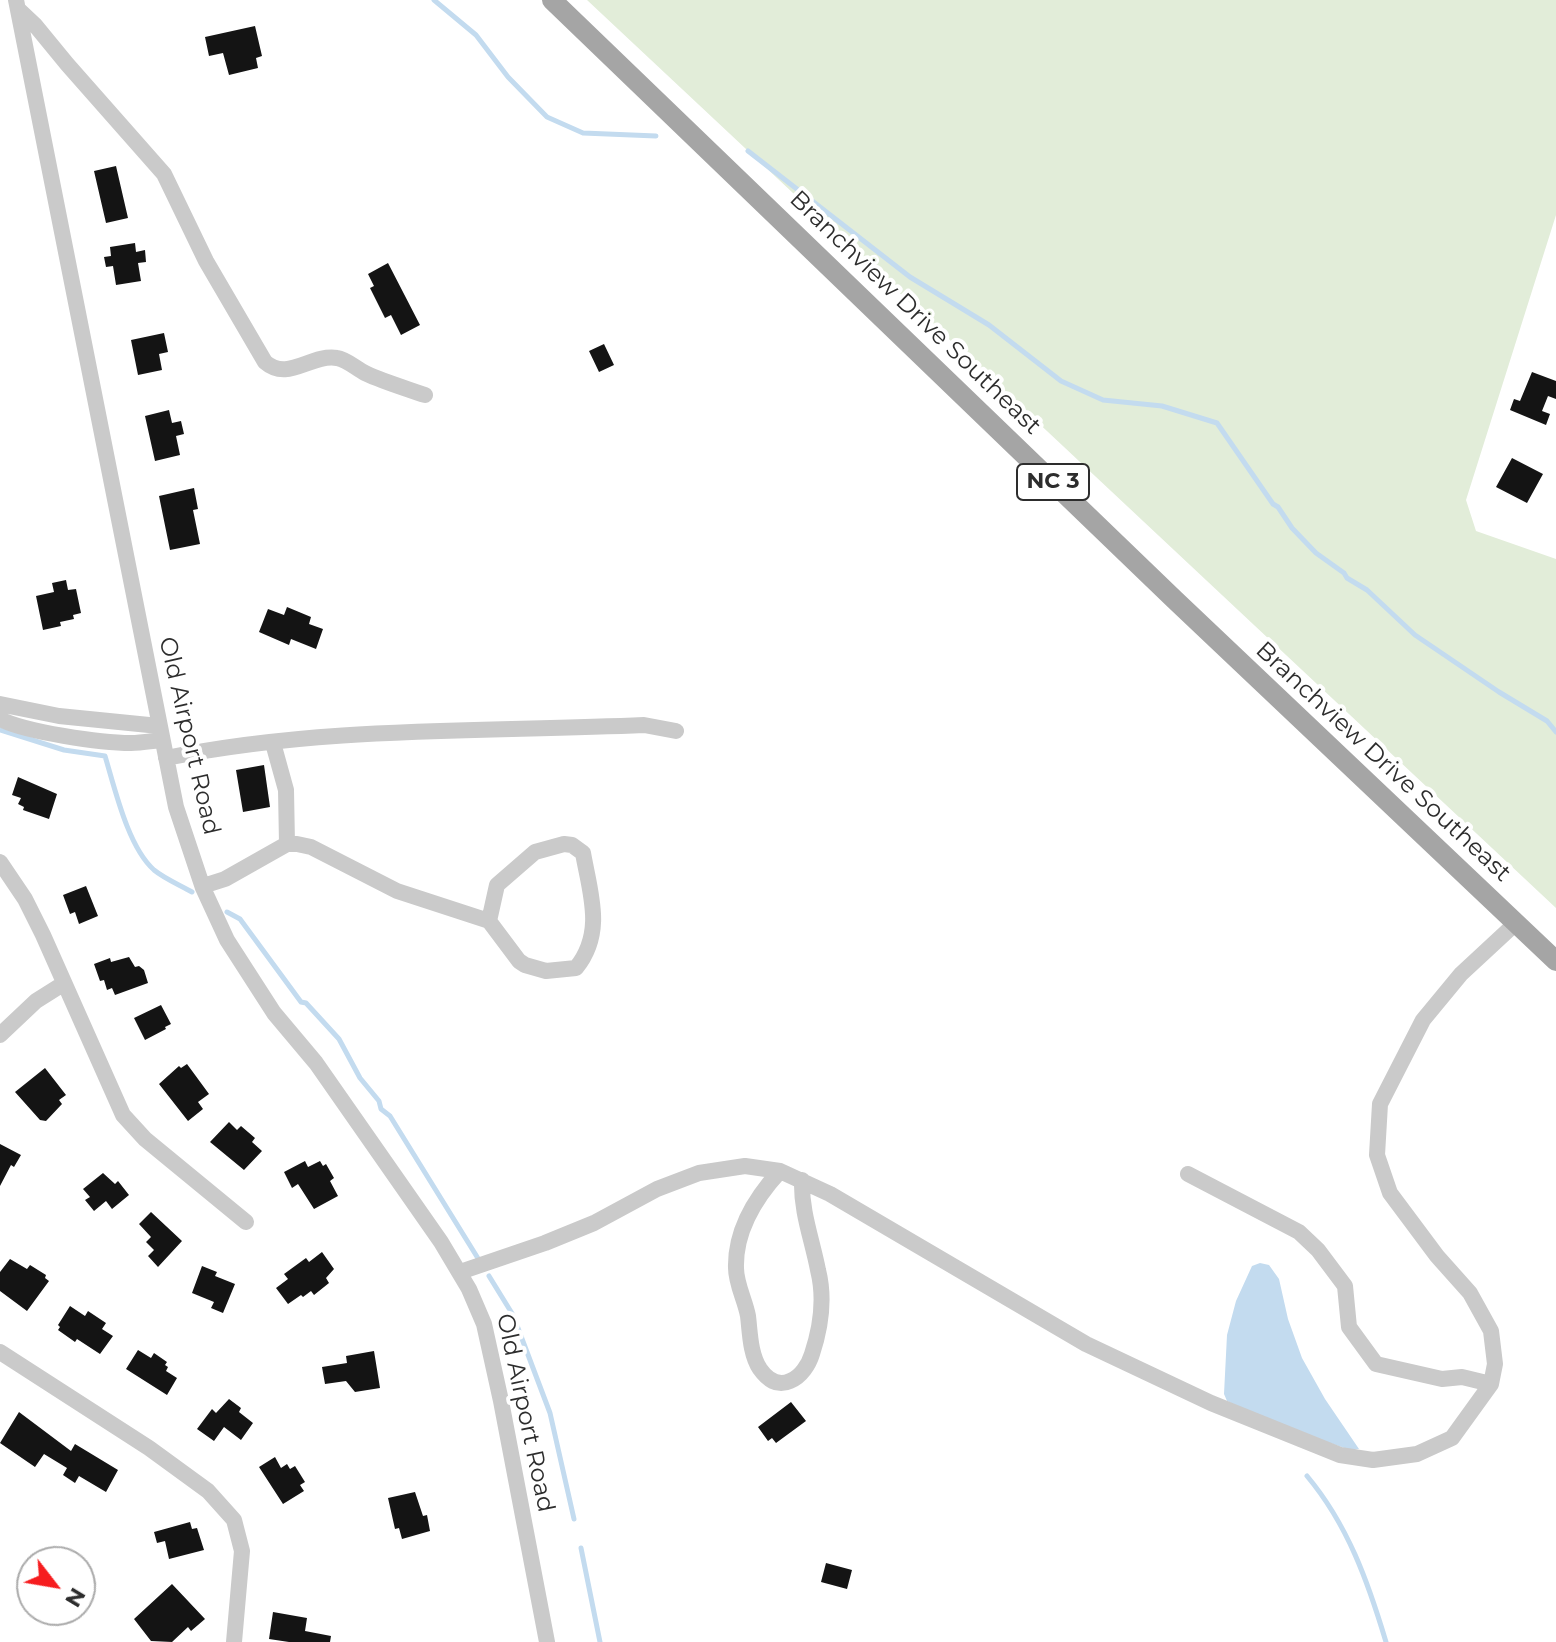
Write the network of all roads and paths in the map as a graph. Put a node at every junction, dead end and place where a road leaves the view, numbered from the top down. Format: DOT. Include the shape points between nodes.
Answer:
graph roads {
  1 [pos="552,0"];
  2 [pos="17,5"];
  3 [pos="425,395"];
  4 [pos="0,704"];
  5 [pos="0,719"];
  6 [pos="676,731"];
  7 [pos="161,733"];
  8 [pos="273,743"];
  9 [pos="166,758"];
  10 [pos="287,844"];
  11 [pos="0,862"];
  12 [pos="203,886"];
  13 [pos="489,921"];
  14 [pos="1516,923"];
  15 [pos="1556,961"];
  16 [pos="63,984"];
  17 [pos="0,1035"];
  18 [pos="780,1171"];
  19 [pos="1188,1174"];
  20 [pos="802,1180"];
  21 [pos="246,1222"];
  22 [pos="460,1272"];
  23 [pos="0,1352"];
  24 [pos="1491,1384"];
  25 [pos="234,1642"];
  26 [pos="547,1642"];
  1 -- 14 [label="main road, Branchview Drive Southeast / NC 3"];
  2 -- 3 [label="street" via="164,174 206,261 265,362 273,369 290,370 337,358"];
  2 -- 7 [label="street, Old Airport Road"];
  4 -- 7 [label="street"];
  5 -- 7 [label="street" via="103,741 132,743"];
  6 -- 8 [label="street" via="644,725 391,733"];
  7 -- 9 [label="street, Old Airport Road"];
  8 -- 9 [label="street"];
  8 -- 10 [label="street" via="286,790"];
  9 -- 12 [label="street, Old Airport Road" via="176,807"];
  10 -- 12 [label="street"];
  10 -- 13 [label="street" via="311,847 397,891"];
  11 -- 16 [label="street" via="25,899"];
  12 -- 22 [label="street, Old Airport Road" via="227,940 274,1013 316,1063"];
  13 -- 13 [label="street" via="525,965 546,971 576,968 595,926 583,853 564,844 535,852 497,885"];
  14 -- 15 [label="main road, Branchview Drive Southeast / NC 3"];
  14 -- 24 [label="street" via="1461,974 1423,1020 1380,1104 1377,1155 1390,1193 1470,1293 1491,1331"];
  16 -- 17 [label="street"];
  16 -- 21 [label="street" via="123,1115"];
  18 -- 20 [label="street"];
  18 -- 20 [label="street" via="742,1230 736,1271 756,1363 773,1382 781,1383 809,1364 821,1318 819,1272 801,1203"];
  18 -- 22 [label="street" via="745,1166 699,1173 594,1223"];
  19 -- 24 [label="street" via="1299,1232 1318,1250 1345,1286 1349,1327 1376,1364"];
  20 -- 24 [label="street" via="1086,1344 1211,1403 1340,1455 1373,1460 1417,1454 1452,1438"];
  22 -- 26 [label="street, Old Airport Road" via="484,1324"];
  23 -- 25 [label="street" via="149,1448 208,1491 234,1520 242,1551"];
}
